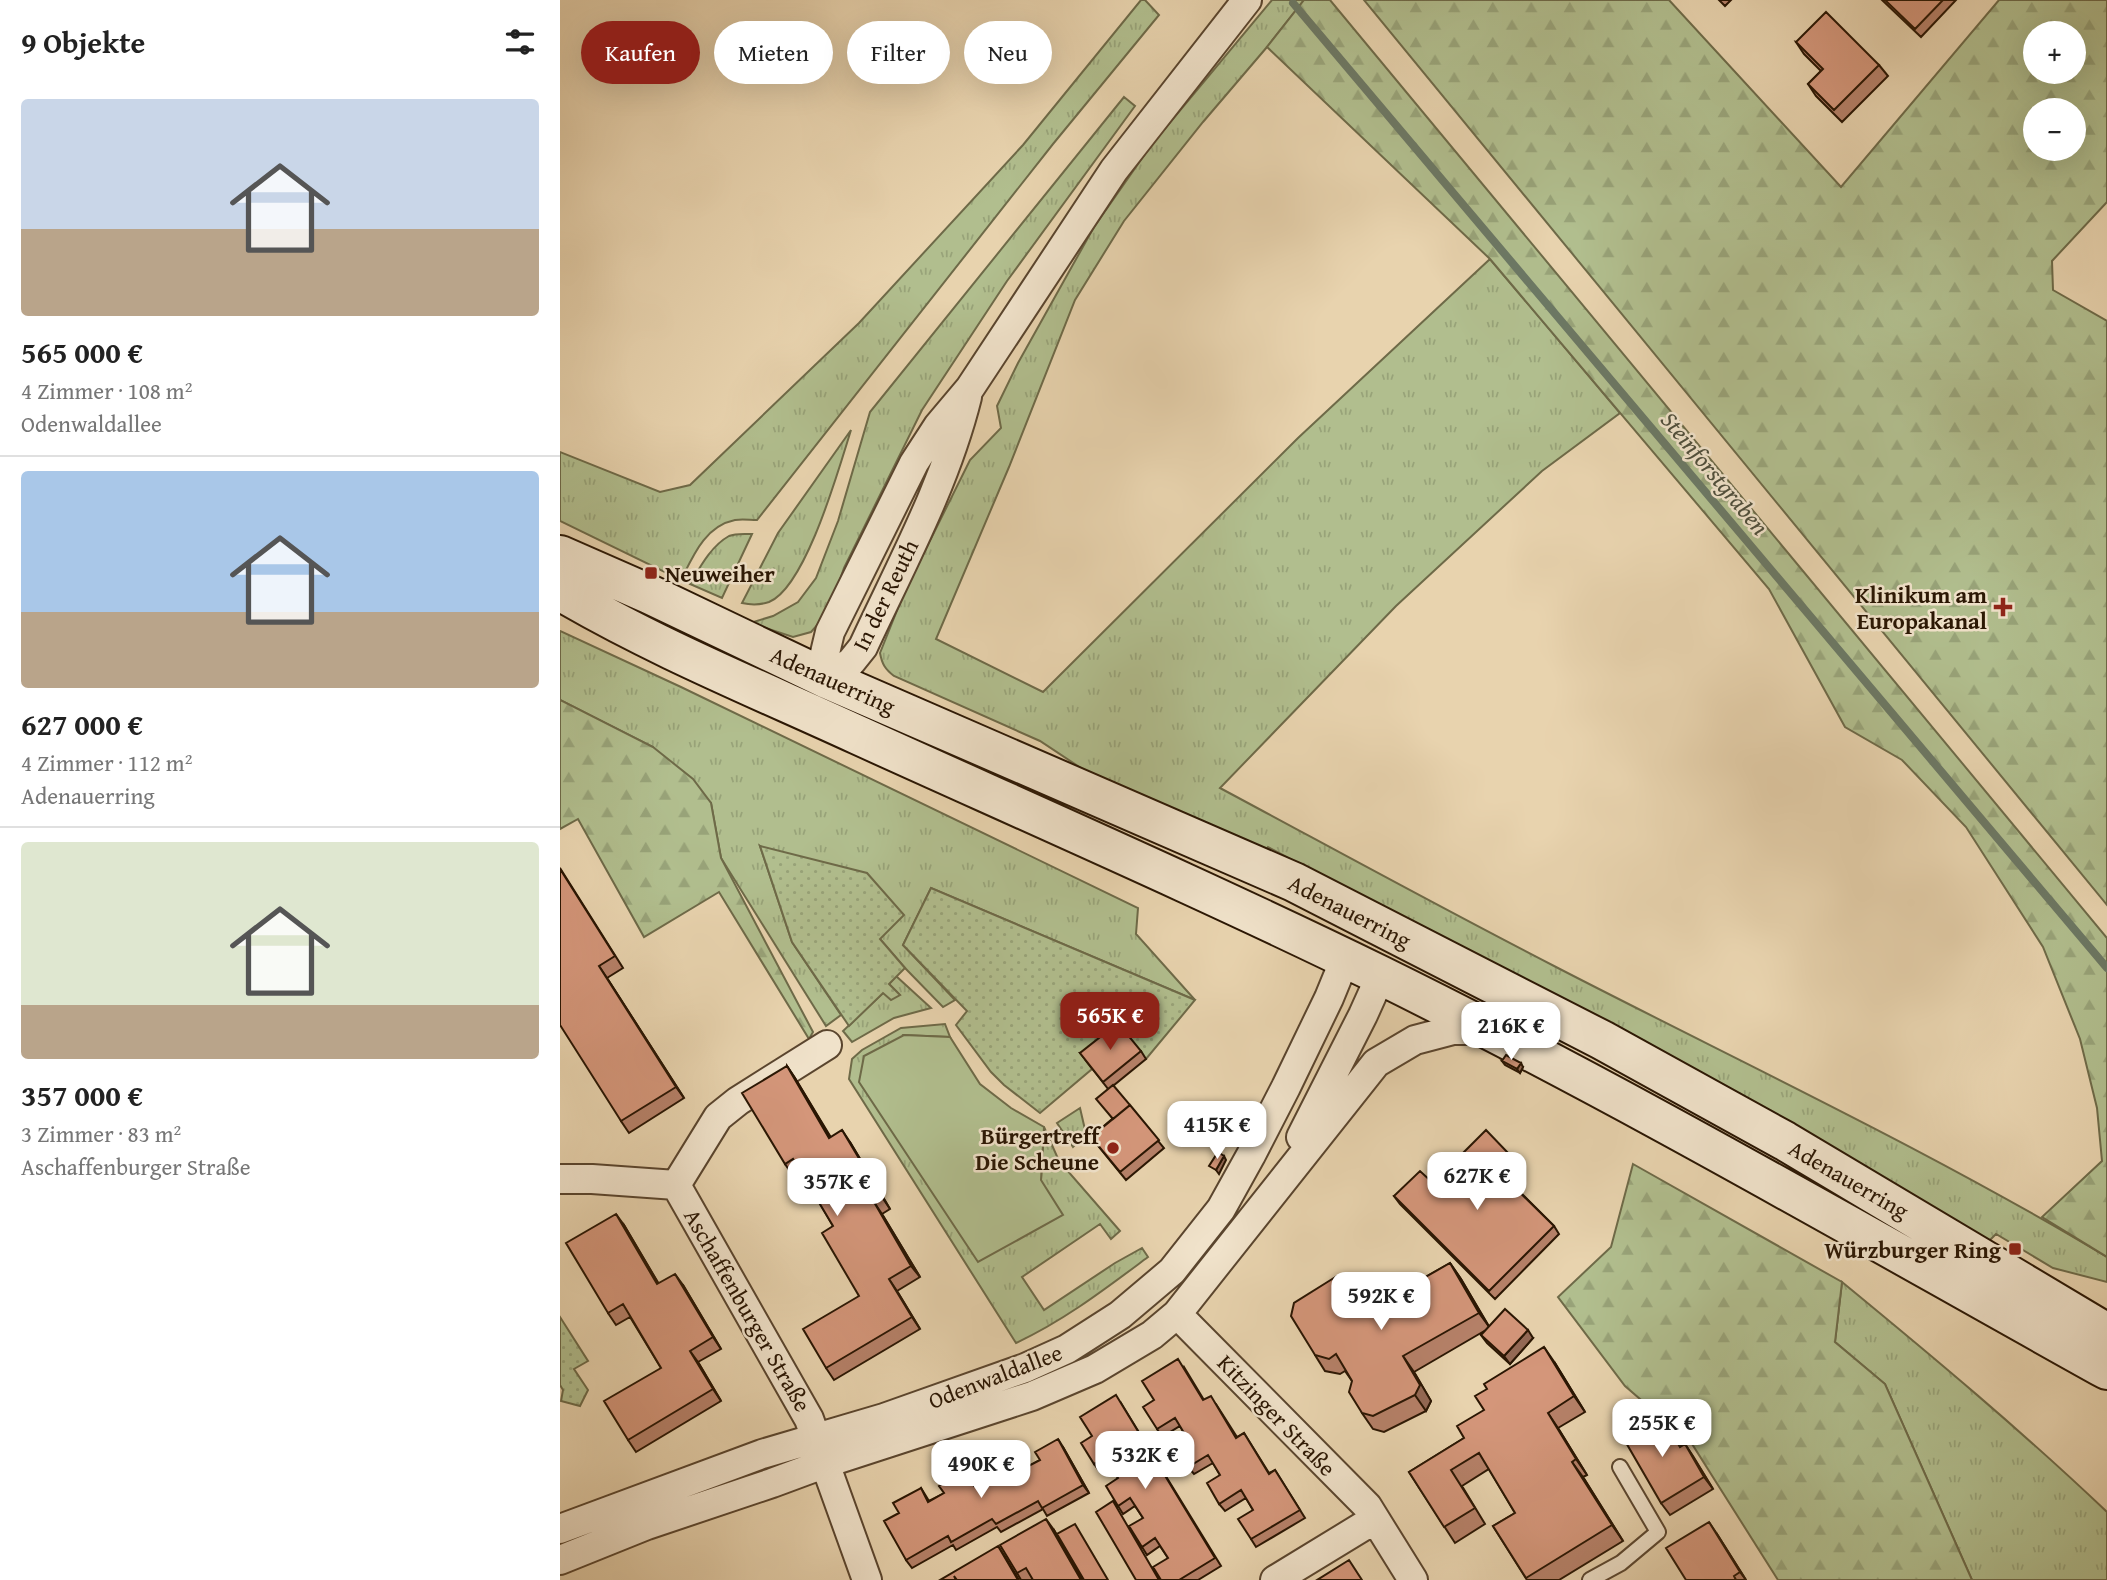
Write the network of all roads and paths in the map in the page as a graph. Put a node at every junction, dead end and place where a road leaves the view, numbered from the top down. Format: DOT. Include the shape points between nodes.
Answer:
graph roads {
  1 [pos="1247,0"];
  2 [pos="560,555"];
  3 [pos="560,591"];
  4 [pos="827,679"];
  5 [pos="810,713"];
  6 [pos="1382,927"];
  7 [pos="1345,959"];
  8 [pos="1381,975"];
  9 [pos="1487,1030"];
  10 [pos="827,1045"];
  11 [pos="560,1179"];
  12 [pos="676,1185"];
  13 [pos="1273,1193"];
  14 [pos="1177,1314"];
  15 [pos="2107,1333"];
  16 [pos="2107,1370"];
  17 [pos="821,1450"];
  18 [pos="1620,1467"];
  19 [pos="1375,1519"];
  20 [pos="560,1529"];
  21 [pos="560,1560"];
  22 [pos="867,1580"];
  23 [pos="1275,1580"];
  24 [pos="1413,1580"];
  25 [pos="1590,1580"];
  1 -- 4 [label="street, In der Reuth" via="1114,170 970,388 914,463 830,632 825,653"];
  2 -- 4 [label="main road, Adenauerring"];
  3 -- 5 [label="main road, Adenauerring" via="609,620"];
  4 -- 5 [label="main road"];
  4 -- 6 [label="main road, Adenauerring" via="1222,849"];
  5 -- 7 [label="main road, Adenauerring"];
  6 -- 7 [label="main road"];
  6 -- 8 [label="main road"];
  6 -- 15 [label="main road, Adenauerring" via="1785,1141"];
  7 -- 8 [label="main road, Adenauerring"];
  7 -- 17 [label="street, Odenwaldallee" via="1280,1099 1221,1209 1186,1255 1147,1293 1067,1349 884,1418"];
  8 -- 9 [label="main road, Adenauerring"];
  8 -- 13 [label="street, Odenwaldallee"];
  9 -- 13 [label="street, Odenwaldallee" via="1453,1030 1415,1040 1376,1063"];
  9 -- 16 [label="main road, Adenauerring" via="1614,1095"];
  10 -- 12 [label="street, Aschaffenburger Straße" via="718,1117"];
  11 -- 12 [label="street, Aschaffenburger Straße"];
  12 -- 17 [label="street, Aschaffenburger Straße" via="809,1419"];
  13 -- 14 [label="street, Odenwaldallee"];
  14 -- 17 [label="street, Odenwaldallee" via="1152,1335 1095,1369 1032,1396"];
  14 -- 19 [label="street, Kitzinger Straße"];
  17 -- 20 [label="street, Odenwaldallee" via="762,1454"];
  17 -- 21 [label="street, Odenwaldallee" via="772,1483"];
  17 -- 22 [label="street, Aschaffenburger Straße"];
  18 -- 25 [label="lane" via="1658,1532 1621,1563"];
  19 -- 23 [label="street"];
  19 -- 24 [label="street, Kitzinger Straße"];
}
